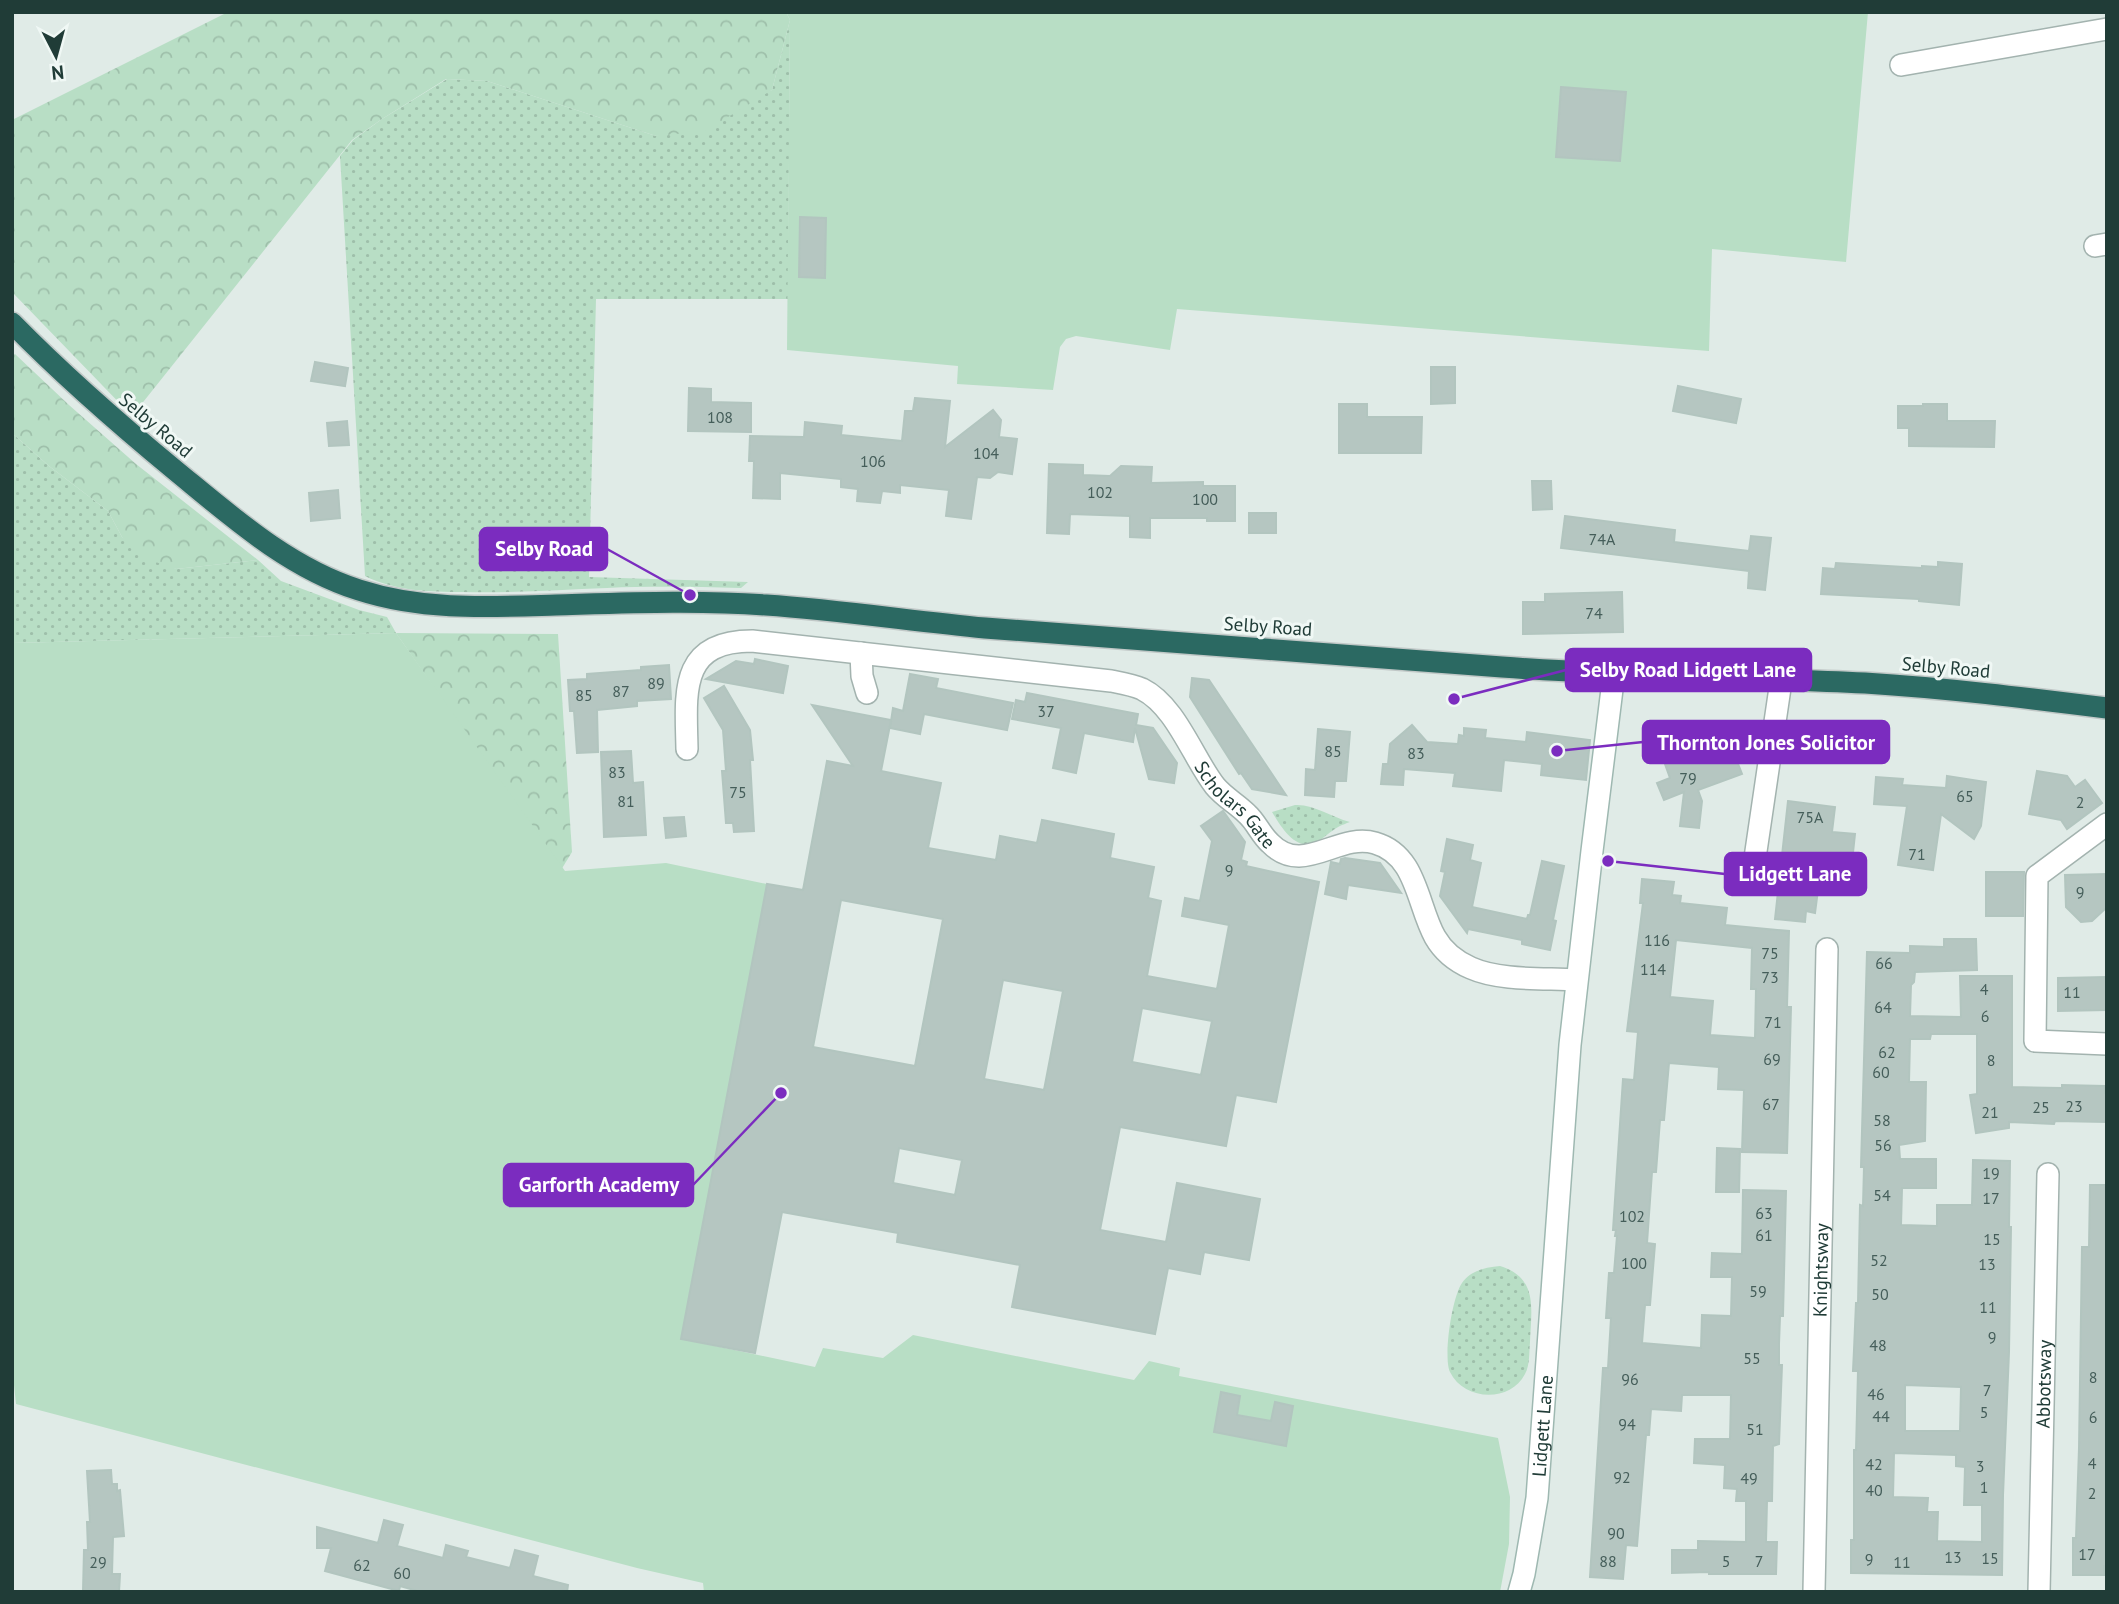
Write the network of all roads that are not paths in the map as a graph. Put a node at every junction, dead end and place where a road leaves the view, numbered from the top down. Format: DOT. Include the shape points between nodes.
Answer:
graph roads {
  1 [pos="2107,29"];
  2 [pos="1901,65"];
  3 [pos="12,323"];
  4 [pos="861,653"];
  5 [pos="1614,673"];
  6 [pos="1781,681"];
  7 [pos="867,694"];
  8 [pos="2107,708"];
  9 [pos="687,749"];
  10 [pos="2107,824"];
  11 [pos="1755,858"];
  12 [pos="1827,949"];
  13 [pos="1576,980"];
  14 [pos="2107,1044"];
  15 [pos="2048,1174"];
  16 [pos="1519,1592"];
  17 [pos="1814,1592"];
  18 [pos="2039,1592"];
  1 -- 2 [label="street"];
  3 -- 5 [label="highway, Selby Road" via="122,427 273,547 330,580 410,603 487,608 755,604 978,627"];
  4 -- 7 [label="street"];
  4 -- 9 [label="street, Scholars Gate" via="751,641 716,647 701,658 688,682"];
  4 -- 13 [label="street, Scholars Gate" via="1140,688 1172,718 1215,786 1248,814 1269,843 1295,856 1310,856 1357,840 1375,843 1405,863 1435,936 1456,960 1485,973"];
  5 -- 6 [label="highway, Selby Road"];
  5 -- 13 [label="street, Lidgett Lane"];
  6 -- 8 [label="highway, Selby Road" via="1969,691"];
  6 -- 11 [label="street"];
  10 -- 14 [label="street" via="2037,876 2035,1041"];
  12 -- 17 [label="street, Knightsway"];
  13 -- 16 [label="street, Lidgett Lane" via="1537,1498"];
  15 -- 18 [label="street, Abbotsway"];
}
